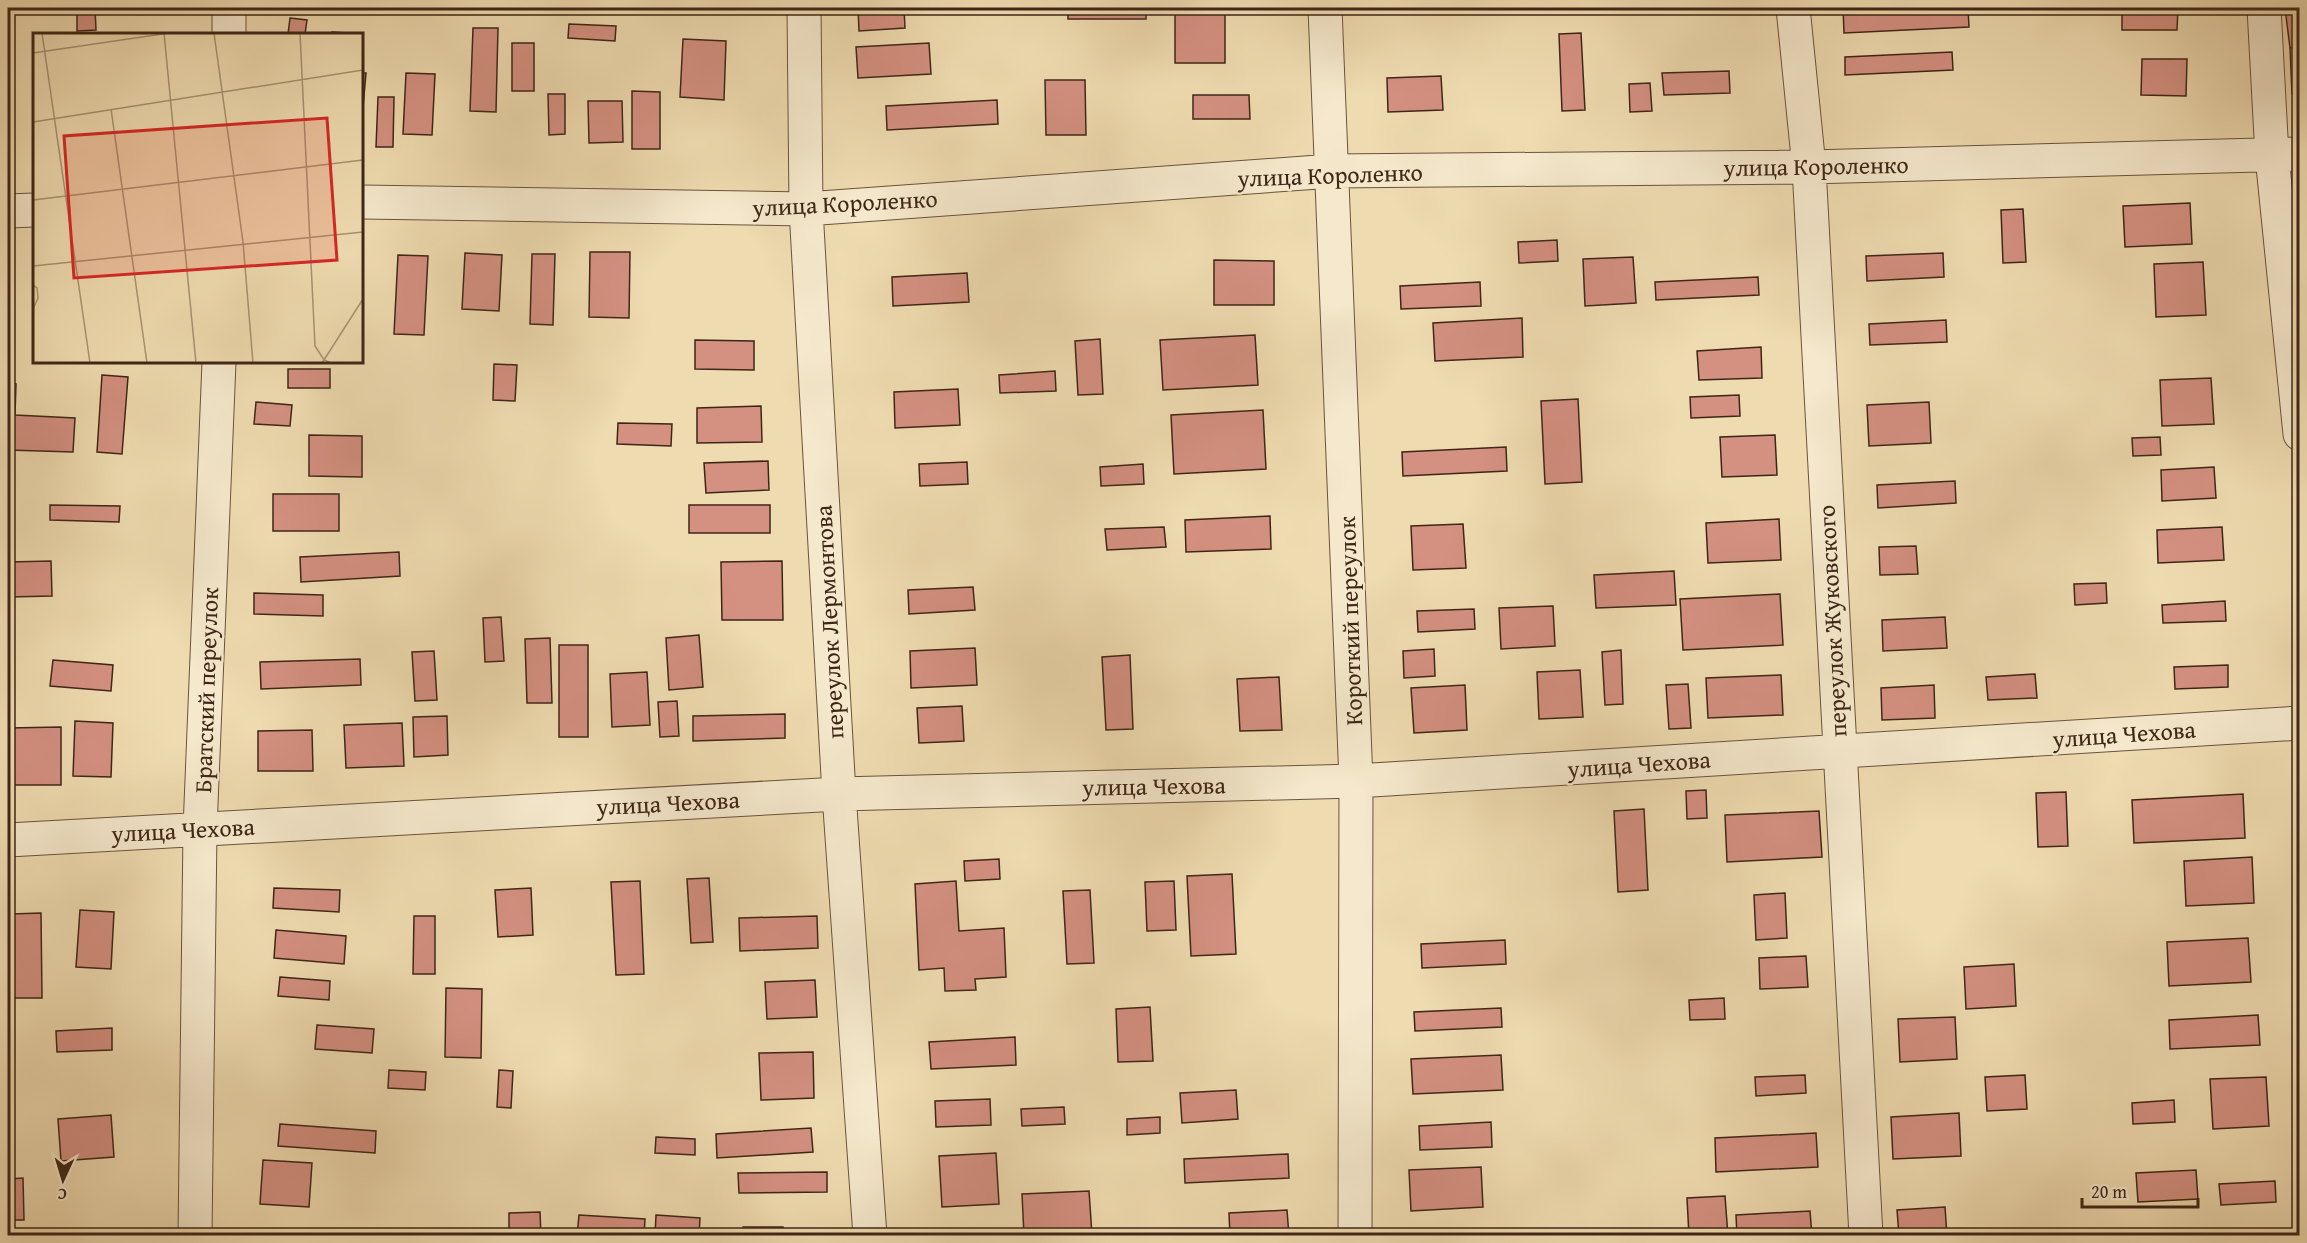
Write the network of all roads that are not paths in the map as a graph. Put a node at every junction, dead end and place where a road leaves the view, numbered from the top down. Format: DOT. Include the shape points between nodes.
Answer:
graph roads {
  1 [pos="229,8"];
  2 [pos="804,8"];
  3 [pos="1325,8"];
  4 [pos="1793,8"];
  5 [pos="2264,8"];
  6 [pos="229,33"];
  7 [pos="2286,155"];
  8 [pos="1809,167"];
  9 [pos="1332,171"];
  10 [pos="363,202"];
  11 [pos="806,208"];
  12 [pos="33,210"];
  13 [pos="8,211"];
  14 [pos="219,363"];
  15 [pos="2300,435"];
  16 [pos="2300,723"];
  17 [pos="1839,751"];
  18 [pos="1356,781"];
  19 [pos="839,794"];
  20 [pos="200,829"];
  21 [pos="8,840"];
  22 [pos="195,1236"];
  23 [pos="870,1236"];
  24 [pos="1355,1236"];
  25 [pos="1866,1236"];
  1 -- 6 [label="street"];
  2 -- 11 [label="street, переулок Лермонтова"];
  3 -- 9 [label="street, Короткий переулок"];
  4 -- 8 [label="street, переулок Жуковского"];
  5 -- 7 [label="street"];
  7 -- 8 [label="street, улица Короленко"];
  7 -- 15 [label="street"];
  8 -- 9 [label="street, улица Короленко"];
  8 -- 17 [label="street, переулок Жуковского"];
  9 -- 11 [label="street, улица Короленко"];
  9 -- 18 [label="street, Короткий переулок"];
  10 -- 11 [label="street, улица Короленко"];
  11 -- 19 [label="street, переулок Лермонтова"];
  12 -- 13 [label="street"];
  14 -- 20 [label="street, Братский переулок"];
  16 -- 17 [label="street, улица Чехова"];
  17 -- 18 [label="street, улица Чехова"];
  17 -- 25 [label="street, переулок Жуковского"];
  18 -- 19 [label="street, улица Чехова"];
  18 -- 24 [label="street, Короткий переулок"];
  19 -- 20 [label="street, улица Чехова"];
  19 -- 23 [label="street, переулок Лермонтова"];
  20 -- 21 [label="street, улица Чехова"];
  20 -- 22 [label="street, Братский переулок"];
}
